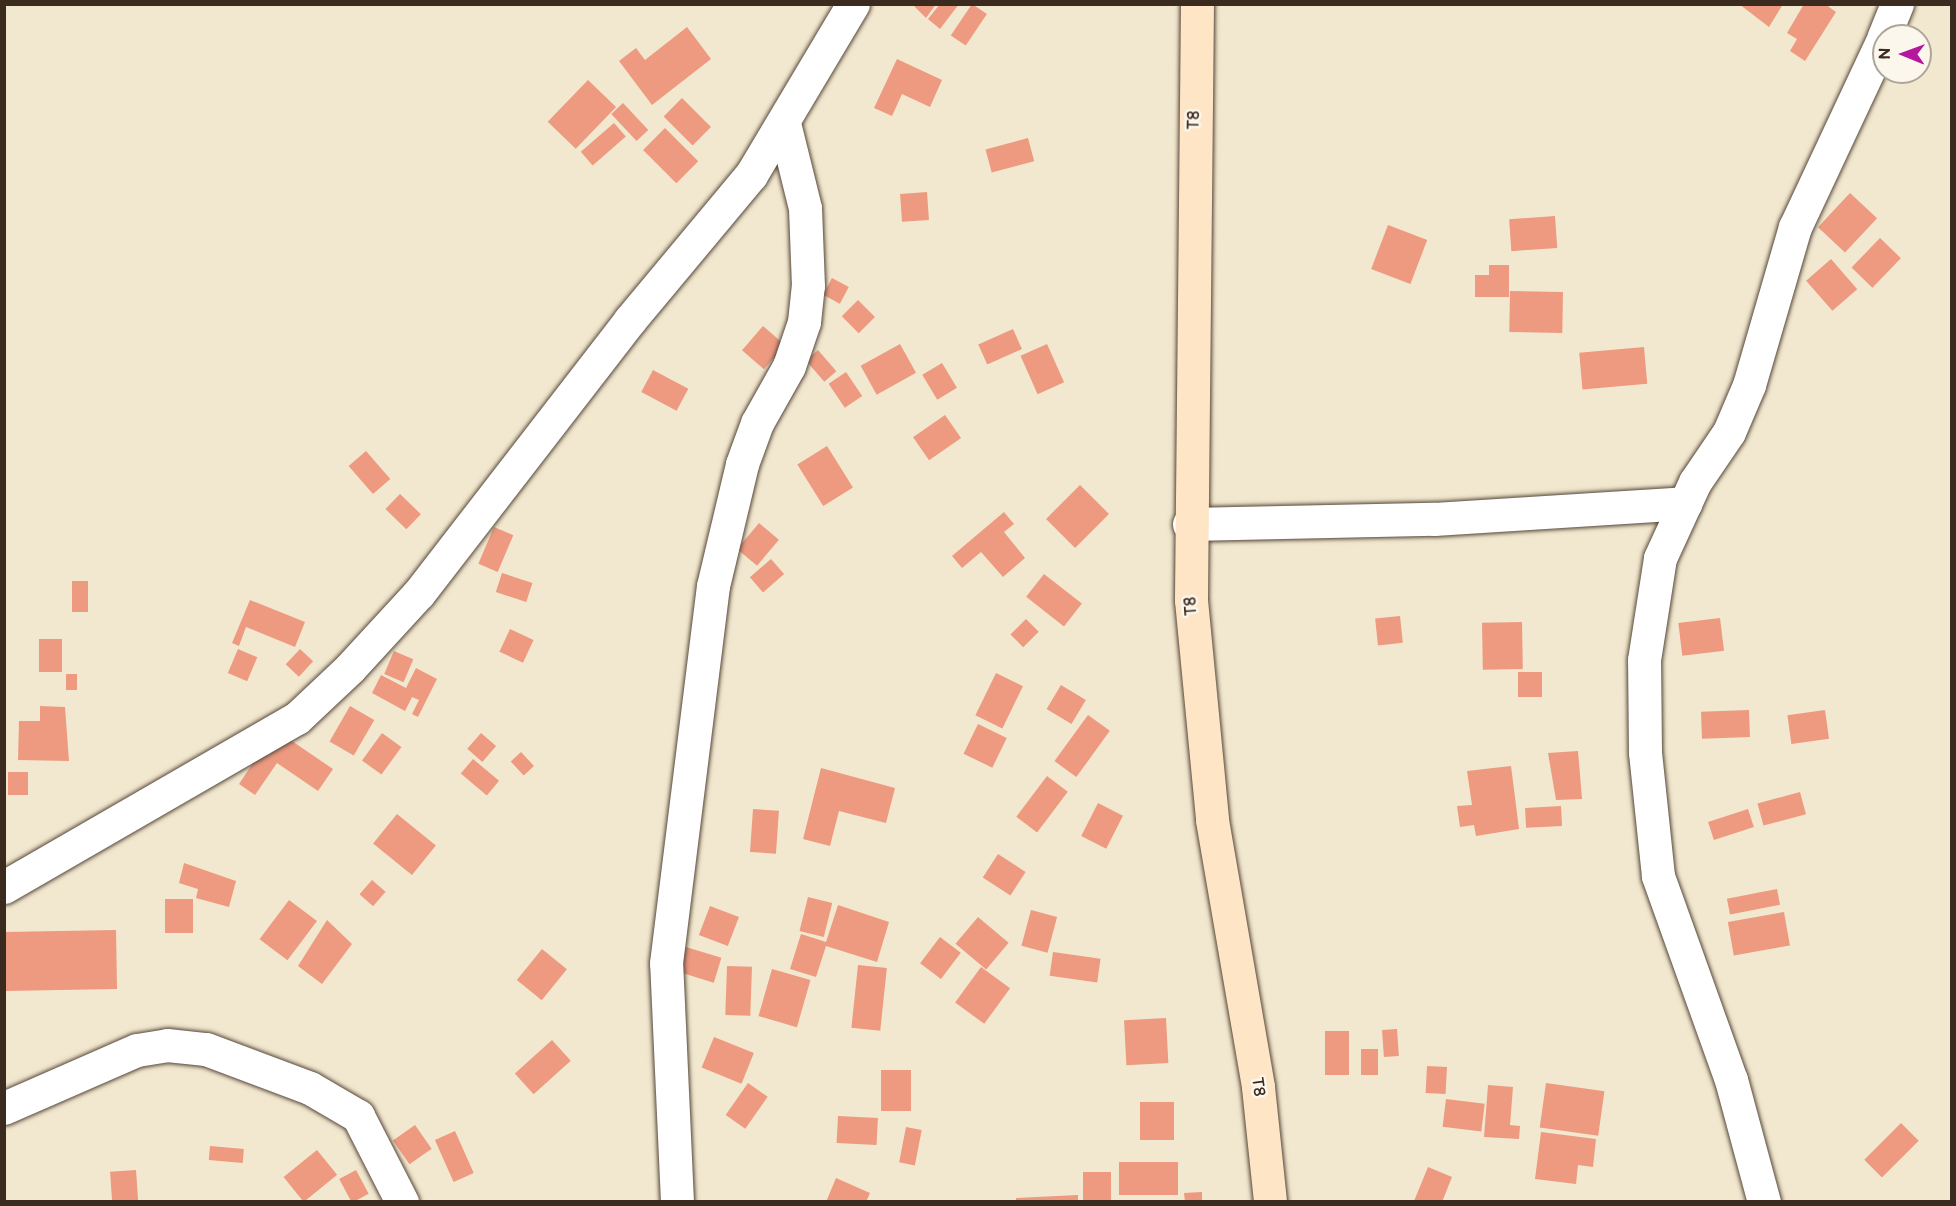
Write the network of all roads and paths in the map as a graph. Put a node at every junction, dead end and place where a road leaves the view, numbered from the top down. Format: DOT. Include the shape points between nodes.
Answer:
graph roads {
  1 [pos="853,4"];
  2 [pos="1197,4"];
  3 [pos="1897,4"];
  4 [pos="1889,24"];
  5 [pos="1872,63"];
  6 [pos="784,123"];
  7 [pos="1685,503"];
  8 [pos="1189,524"];
  9 [pos="4,887"];
  10 [pos="4,1108"];
  11 [pos="402,1202"];
  12 [pos="677,1202"];
  13 [pos="1270,1202"];
  14 [pos="1764,1202"];
  1 -- 6 [label="street"];
  2 -- 8 [label="street, T8"];
  3 -- 4 [label="street"];
  5 -- 7 [label="street" via="1795,227 1733,423"];
  6 -- 9 [label="street" via="751,175 630,320 493,502 350,668 297,718"];
  6 -- 12 [label="street" via="805,208 808,286 804,322 789,366 757,423 742,464 713,586 666,963"];
  7 -- 8 [label="street" via="1434,519"];
  7 -- 14 [label="street" via="1660,558 1644,660 1650,807 1658,876 1731,1080"];
  8 -- 13 [label="street, T8" via="1212,820 1258,1087"];
  10 -- 11 [label="street" via="137,1050 167,1045 206,1049 310,1088 358,1116"];
}
